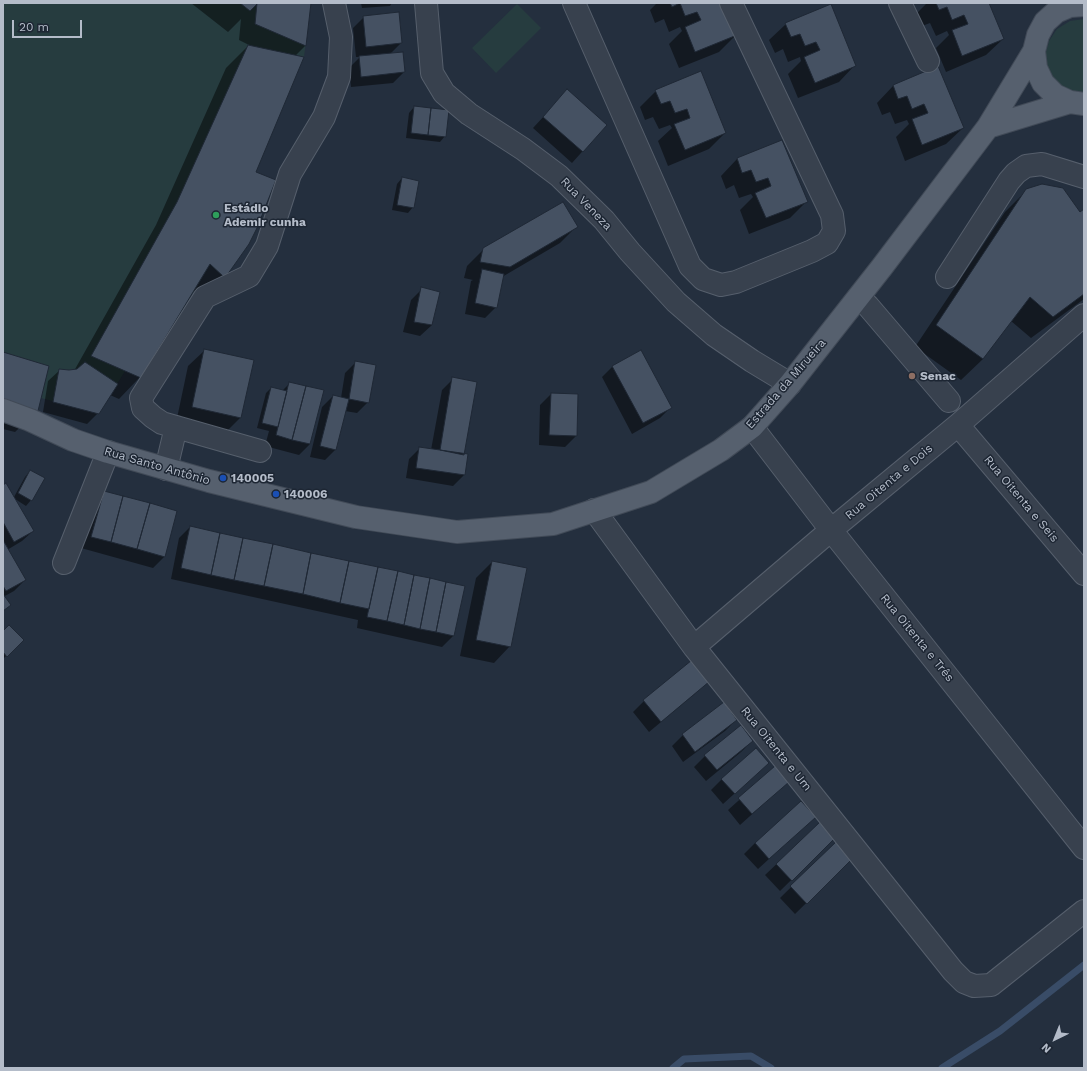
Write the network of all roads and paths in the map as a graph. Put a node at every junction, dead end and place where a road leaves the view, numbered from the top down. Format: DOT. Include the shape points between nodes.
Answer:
graph roads {
  1 [pos="334,3"];
  2 [pos="426,3"];
  3 [pos="574,3"];
  4 [pos="731,3"];
  5 [pos="900,3"];
  6 [pos="1040,3"];
  7 [pos="1084,5"];
  8 [pos="1036,43"];
  9 [pos="928,60"];
  10 [pos="1080,103"];
  11 [pos="988,127"];
  12 [pos="1084,177"];
  13 [pos="947,277"];
  14 [pos="863,302"];
  15 [pos="1084,315"];
  16 [pos="790,384"];
  17 [pos="949,401"];
  18 [pos="3,410"];
  19 [pos="958,425"];
  20 [pos="176,427"];
  21 [pos="752,427"];
  22 [pos="260,450"];
  23 [pos="108,452"];
  24 [pos="166,469"];
  25 [pos="594,510"];
  26 [pos="831,530"];
  27 [pos="457,532"];
  28 [pos="64,563"];
  29 [pos="1084,574"];
  30 [pos="694,647"];
  31 [pos="1084,848"];
  32 [pos="1084,911"];
  1 -- 20 [label="street" via="341,37 339,77 324,117 290,174 267,246 249,276 205,297 141,398 143,408 153,417"];
  2 -- 16 [label="street, Rua Veneza" via="432,73 444,93 469,114 523,148 559,176 604,220 676,302 714,335"];
  3 -- 4 [label="street" via="690,266 703,279 721,284 736,282 812,251 827,243 834,231 832,215"];
  5 -- 9 [label="street"];
  6 -- 8 [label="main road"];
  7 -- 8 [label="main road, Estrada da Mirueira" via="1070,6 1056,12 1045,22"];
  8 -- 10 [label="main road" via="1036,68 1043,83 1055,95"];
  8 -- 11 [label="main road, Estrada da Mirueira"];
  10 -- 11 [label="main road"];
  11 -- 14 [label="main road, Estrada da Mirueira"];
  12 -- 13 [label="street" via="1042,164 1026,166 1016,173 1008,181"];
  14 -- 16 [label="main road, Estrada da Mirueira"];
  14 -- 17 [label="street"];
  15 -- 19 [label="street, Rua Oitenta e Dois"];
  16 -- 21 [label="main road, Estrada da Mirueira"];
  18 -- 23 [label="main road, Rua Santo Antônio"];
  19 -- 26 [label="street, Rua Oitenta e Dois"];
  19 -- 29 [label="street, Rua Oitenta e Seis"];
  20 -- 22 [label="street"];
  20 -- 24 [label="street"];
  21 -- 25 [label="main road, Estrada da Mirueira" via="721,450 650,492"];
  21 -- 26 [label="street, Rua Oitenta e Três"];
  23 -- 24 [label="main road, Rua Santo Antônio"];
  23 -- 28 [label="street"];
  24 -- 27 [label="main road, Rua Santo Antônio" via="356,517"];
  25 -- 27 [label="main road, Estrada da Mirueira" via="553,524"];
  25 -- 30 [label="street, Rua Oitenta e Um"];
  26 -- 30 [label="street, Rua Oitenta e Dois"];
  26 -- 31 [label="street, Rua Oitenta e Três"];
  30 -- 32 [label="street, Rua Oitenta e Um" via="964,982 974,986 991,985"];
}
